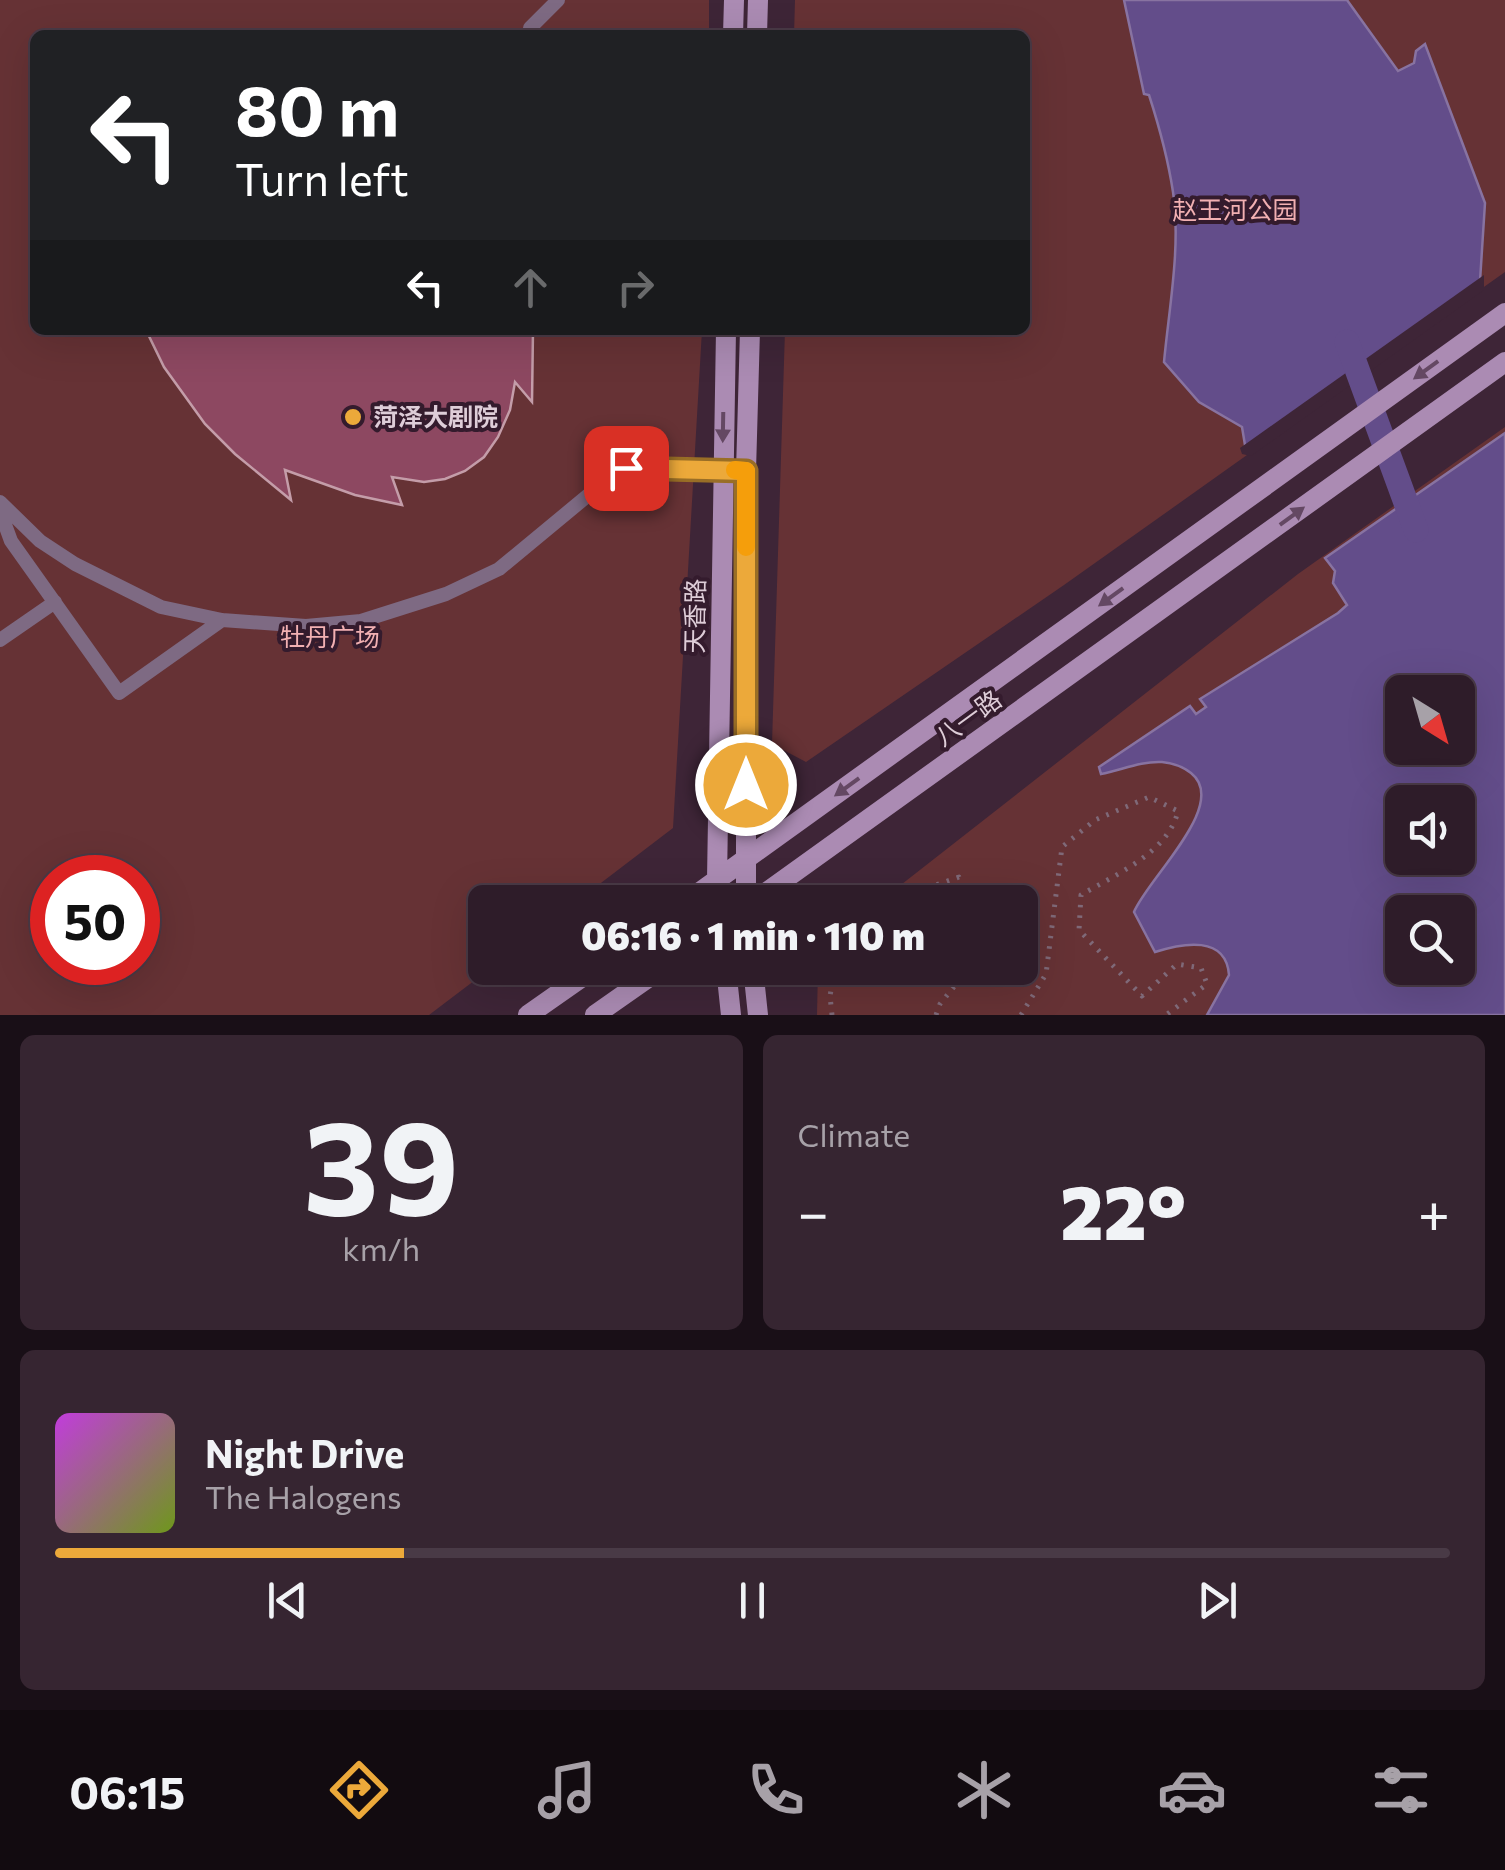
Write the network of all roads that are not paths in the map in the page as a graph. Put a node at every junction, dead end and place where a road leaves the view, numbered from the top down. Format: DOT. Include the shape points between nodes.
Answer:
graph roads {
  1 [pos="558,0"];
  2 [pos="734,0"];
  3 [pos="758,0"];
  4 [pos="530,28"];
  5 [pos="733,30"];
  6 [pos="757,30"];
  7 [pos="1505,314"];
  8 [pos="726,335"];
  9 [pos="750,335"];
  10 [pos="1505,362"];
  11 [pos="722,470"];
  12 [pos="746,471"];
  13 [pos="0,502"];
  14 [pos="0,511"];
  15 [pos="54,602"];
  16 [pos="222,620"];
  17 [pos="0,640"];
  18 [pos="717,880"];
  19 [pos="710,885"];
  20 [pos="717,885"];
  21 [pos="750,885"];
  22 [pos="774,885"];
  23 [pos="570,985"];
  24 [pos="638,985"];
  25 [pos="728,985"];
  26 [pos="755,985"];
  27 [pos="528,1015"];
  28 [pos="595,1015"];
  29 [pos="731,1015"];
  30 [pos="758,1015"];
  1 -- 4 [label="lane"];
  2 -- 5 [label="main road"];
  3 -- 6 [label="main road"];
  7 -- 18 [label="main road, one-way"];
  8 -- 11 [label="main road, 天香路, one-way"];
  9 -- 12 [label="main road, 天香路"];
  22 -- 10 [label="main road, 八一路, one-way"];
  11 -- 12 [label="lane"];
  11 -- 16 [label="lane" via="626,468 499,569 361,621 306,626"];
  11 -- 18 [label="main road, 天香路"];
  12 -- 21 [label="main road, 天香路"];
  13 -- 16 [label="lane" via="76,564 160,607"];
  14 -- 15 [label="lane" via="11,541"];
  15 -- 16 [label="lane" via="119,693"];
  15 -- 17 [label="lane"];
  18 -- 19 [label="main road"];
  18 -- 20 [label="main road, 天香路"];
  23 -- 27 [label="main road"];
  24 -- 28 [label="main road"];
  25 -- 29 [label="main road"];
  26 -- 30 [label="main road"];
}
